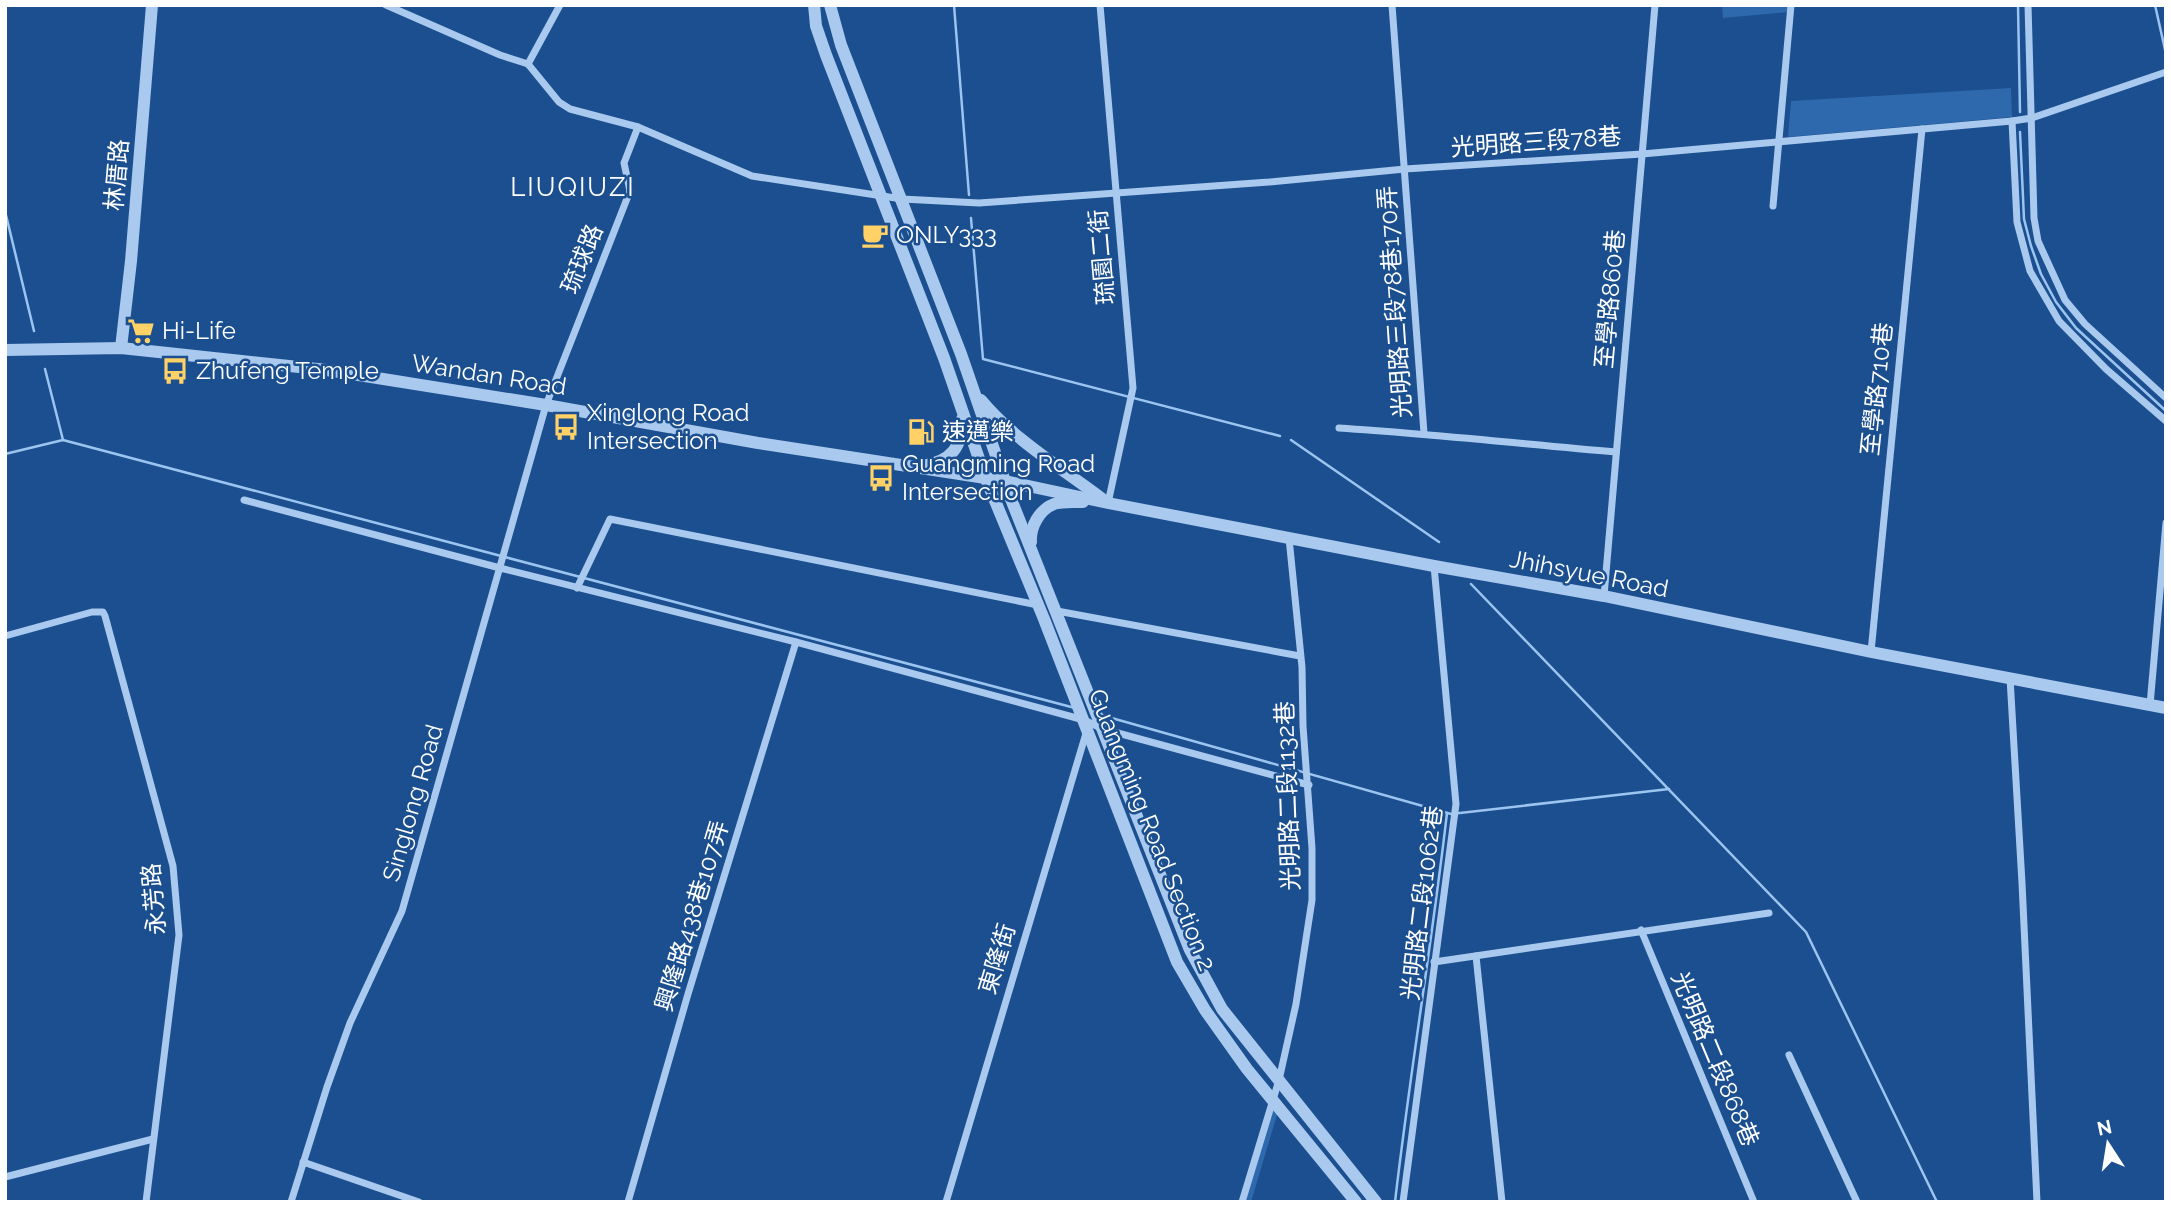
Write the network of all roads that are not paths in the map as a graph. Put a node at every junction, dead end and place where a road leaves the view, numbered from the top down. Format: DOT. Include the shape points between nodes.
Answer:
graph roads {
  1 [pos="152,5"];
  2 [pos="386,5"];
  3 [pos="560,5"];
  4 [pos="814,5"];
  5 [pos="830,5"];
  6 [pos="1100,5"];
  7 [pos="1392,5"];
  8 [pos="1655,5"];
  9 [pos="1791,5"];
  10 [pos="2028,5"];
  11 [pos="528,64"];
  12 [pos="2166,72"];
  13 [pos="2032,118"];
  14 [pos="2012,121"];
  15 [pos="638,127"];
  16 [pos="1922,129"];
  17 [pos="1779,142"];
  18 [pos="1642,154"];
  19 [pos="1405,169"];
  20 [pos="1115,194"];
  21 [pos="882,196"];
  22 [pos="902,199"];
  23 [pos="1773,205"];
  24 [pos="121,348"];
  25 [pos="5,350"];
  26 [pos="974,392"];
  27 [pos="2166,398"];
  28 [pos="959,401"];
  29 [pos="546,405"];
  30 [pos="2166,421"];
  31 [pos="1339,428"];
  32 [pos="1424,433"];
  33 [pos="1616,452"];
  34 [pos="914,467"];
  35 [pos="986,478"];
  36 [pos="1005,481"];
  37 [pos="244,500"];
  38 [pos="1108,503"];
  39 [pos="2166,523"];
  40 [pos="1289,538"];
  41 [pos="1031,547"];
  42 [pos="502,561"];
  43 [pos="1434,566"];
  44 [pos="580,582"];
  45 [pos="1604,596"];
  46 [pos="1039,605"];
  47 [pos="1057,611"];
  48 [pos="5,636"];
  49 [pos="796,642"];
  50 [pos="1871,652"];
  51 [pos="1300,656"];
  52 [pos="2010,678"];
  53 [pos="2150,705"];
  54 [pos="2166,708"];
  55 [pos="1092,725"];
  56 [pos="1309,785"];
  57 [pos="1769,913"];
  58 [pos="1641,930"];
  59 [pos="1476,957"];
  60 [pos="1434,962"];
  61 [pos="1788,1055"];
  62 [pos="1276,1090"];
  63 [pos="153,1139"];
  64 [pos="303,1162"];
  65 [pos="5,1177"];
  66 [pos="146,1202"];
  67 [pos="291,1202"];
  68 [pos="419,1202"];
  69 [pos="628,1202"];
  70 [pos="946,1202"];
  71 [pos="1242,1202"];
  72 [pos="1356,1202"];
  73 [pos="1376,1202"];
  74 [pos="1403,1202"];
  75 [pos="1502,1202"];
  76 [pos="1754,1202"];
  77 [pos="1857,1202"];
  78 [pos="2037,1202"];
  1 -- 24 [label="street, 林厝路"];
  2 -- 11 [label="street"];
  3 -- 11 [label="street"];
  4 -- 21 [label="street, Guangming Road Section 2" via="816,26"];
  5 -- 22 [label="street, Guangming Road Section 2" via="841,45"];
  6 -- 20 [label="street, 琉園二街"];
  7 -- 19 [label="street, 光明路三段78巷170弄"];
  8 -- 18 [label="street, 至學路860巷"];
  9 -- 17 [label="street"];
  10 -- 13 [label="street"];
  11 -- 15 [label="street" via="570,110"];
  12 -- 13 [label="street, 光明路三段78巷"];
  13 -- 14 [label="street, 光明路三段78巷"];
  13 -- 27 [label="street" via="2038,241 2065,300"];
  14 -- 16 [label="street, 光明路三段78巷"];
  14 -- 30 [label="street" via="2017,222 2030,271 2059,321"];
  15 -- 21 [label="street" via="752,176"];
  15 -- 29 [label="street, 琉球路" via="624,163 630,191"];
  16 -- 17 [label="street, 光明路三段78巷"];
  16 -- 50 [label="street, 至學路710巷"];
  17 -- 18 [label="street, 光明路三段78巷"];
  17 -- 23 [label="street"];
  18 -- 19 [label="street, 光明路三段78巷"];
  18 -- 33 [label="street, 至學路860巷"];
  19 -- 20 [label="street, 光明路三段78巷"];
  19 -- 32 [label="street, 光明路三段78巷170弄"];
  20 -- 22 [label="street, 光明路三段78巷" via="979,204"];
  20 -- 38 [label="street, 琉園二街" via="1133,388"];
  21 -- 22 [label="street"];
  21 -- 28 [label="street, Guangming Road Section 2"];
  22 -- 26 [label="street, Guangming Road Section 2"];
  24 -- 25 [label="street, Wandan Road"];
  24 -- 29 [label="street, Wandan Road" via="327,370"];
  26 -- 36 [label="street, Guangming Road Section 2"];
  26 -- 38 [label="street" via="997,420"];
  28 -- 34 [label="street" via="960,441 951,456"];
  28 -- 35 [label="street, Guangming Road Section 2"];
  29 -- 34 [label="street, Wandan Road"];
  29 -- 42 [label="street, Singlong Road"];
  31 -- 32 [label="street"];
  32 -- 33 [label="street"];
  33 -- 45 [label="street, 至學路860巷"];
  34 -- 35 [label="street, Wandan Road"];
  35 -- 36 [label="street, Wandan Road"];
  35 -- 46 [label="street, Guangming Road Section 2"];
  36 -- 38 [label="street, Jhihsyue Road"];
  36 -- 41 [label="street, Guangming Road Section 2"];
  37 -- 42 [label="street"];
  38 -- 40 [label="street, Jhihsyue Road"];
  38 -- 41 [label="street" via="1054,504 1034,524"];
  39 -- 53 [label="street"];
  40 -- 43 [label="street, Jhihsyue Road"];
  40 -- 51 [label="street, 光明路二段1132巷"];
  41 -- 47 [label="street, Guangming Road Section 2"];
  42 -- 44 [label="street"];
  42 -- 64 [label="street, Singlong Road" via="402,911 350,1023"];
  43 -- 45 [label="street, Jhihsyue Road"];
  43 -- 60 [label="street, 光明路二段1062巷" via="1456,804"];
  44 -- 46 [label="street" via="610,519"];
  44 -- 49 [label="street"];
  45 -- 50 [label="street, Jhihsyue Road"];
  46 -- 55 [label="street, Guangming Road Section 2"];
  47 -- 51 [label="street"];
  47 -- 55 [label="street, Guangming Road Section 2"];
  48 -- 63 [label="street, 永芳路" via="92,612 105,616 173,866 179,935"];
  49 -- 55 [label="street"];
  49 -- 69 [label="street, 興隆路438巷107弄"];
  50 -- 52 [label="street, Jhihsyue Road"];
  51 -- 56 [label="street, 光明路二段1132巷"];
  52 -- 53 [label="street, Jhihsyue Road"];
  52 -- 78 [label="street"];
  53 -- 54 [label="street, Jhihsyue Road"];
  55 -- 56 [label="street"];
  55 -- 62 [label="street, Guangming Road Section 2" via="1190,950 1222,1009"];
  55 -- 62 [label="street, Guangming Road Section 2" via="1178,962 1247,1069"];
  55 -- 70 [label="street, 東隆街"];
  56 -- 62 [label="street, 光明路二段1132巷" via="1312,900 1296,1004"];
  57 -- 58 [label="street"];
  58 -- 59 [label="street"];
  58 -- 76 [label="street, 光明路二段868巷"];
  59 -- 60 [label="street"];
  59 -- 75 [label="street"];
  60 -- 74 [label="street, 光明路二段1062巷"];
  61 -- 77 [label="street"];
  62 -- 71 [label="street, 光明路二段1132巷"];
  62 -- 72 [label="street, Guangming Road Section 2"];
  62 -- 73 [label="street, Guangming Road Section 2"];
  63 -- 65 [label="street"];
  63 -- 66 [label="street"];
  64 -- 67 [label="street, Singlong Road"];
  64 -- 68 [label="street"];
}
